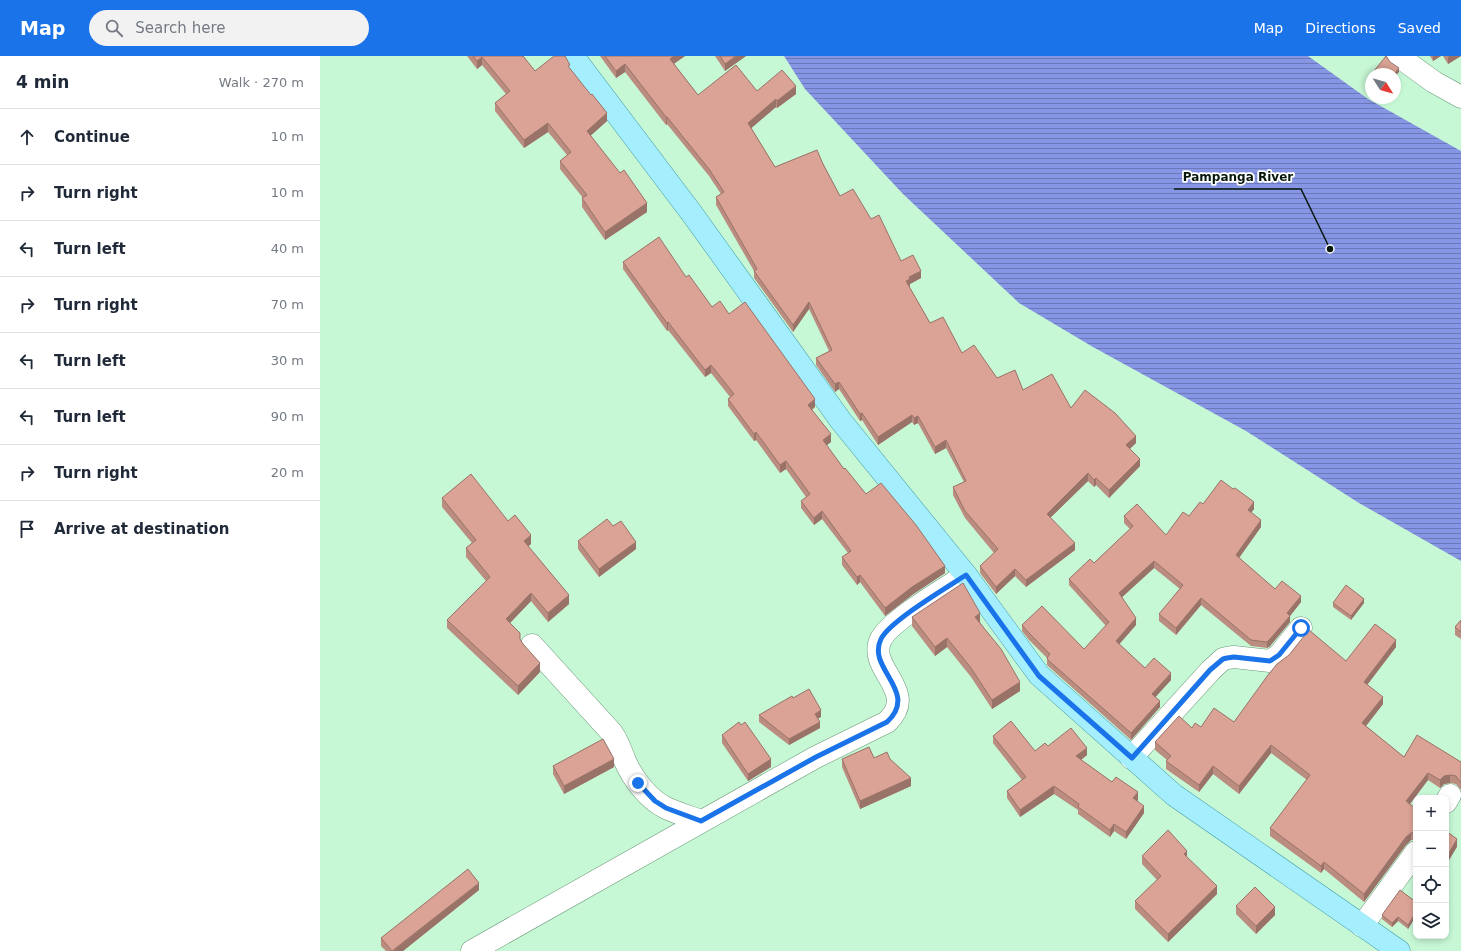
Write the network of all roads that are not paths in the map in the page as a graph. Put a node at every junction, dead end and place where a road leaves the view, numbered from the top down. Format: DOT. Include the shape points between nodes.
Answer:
graph roads {
  1 [pos="573,56"];
  2 [pos="1398,56"];
  3 [pos="1461,96"];
  4 [pos="966,575"];
  5 [pos="1301,628"];
  6 [pos="532,645"];
  7 [pos="1132,758"];
  8 [pos="701,821"];
  9 [pos="1413,856"];
  10 [pos="1362,926"];
  11 [pos="472,951"];
  12 [pos="1399,951"];
  1 -- 4 [label="main road" via="693,216 841,421"];
  2 -- 3 [label="street" via="1434,82"];
  4 -- 7 [label="main road" via="1039,676"];
  4 -- 8 [label="street" via="902,618 881,639 879,661 896,687 898,702 894,715 887,722 816,757"];
  5 -- 7 [label="street" via="1279,655 1270,661 1234,657 1223,659 1210,670"];
  6 -- 8 [label="street" via="612,733 632,774 655,801 666,808"];
  7 -- 10 [label="main road" via="1174,795"];
  8 -- 11 [label="street"];
  9 -- 10 [label="street"];
  10 -- 12 [label="main road"];
}
